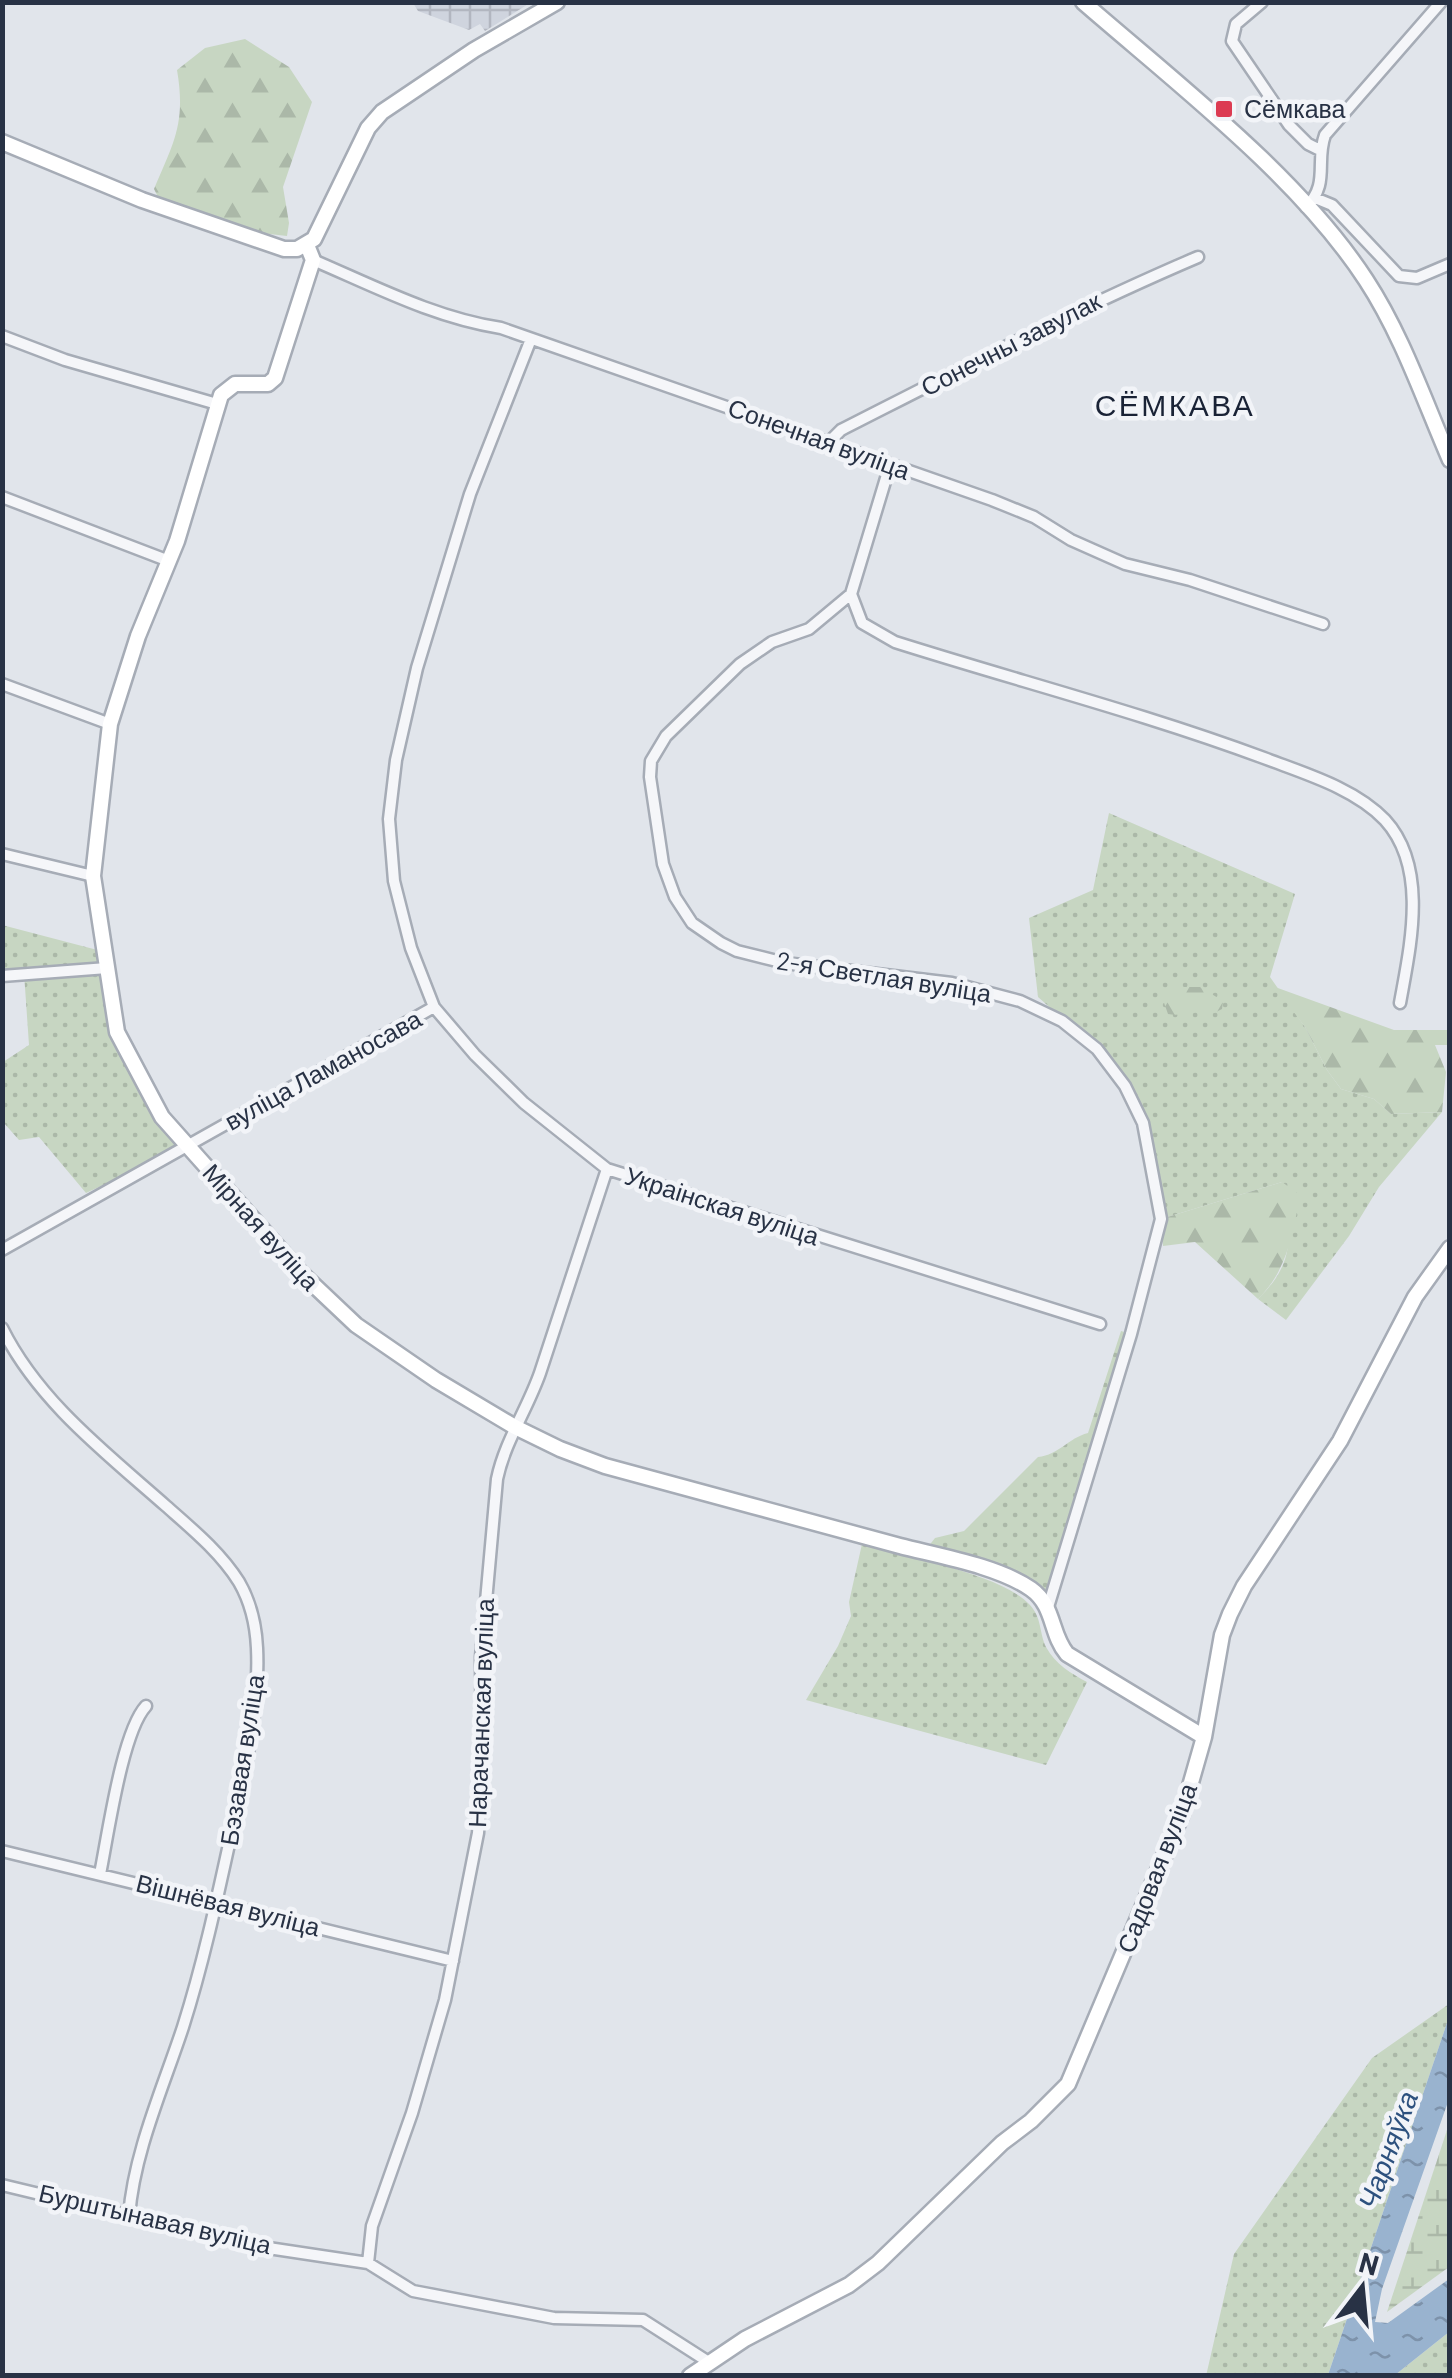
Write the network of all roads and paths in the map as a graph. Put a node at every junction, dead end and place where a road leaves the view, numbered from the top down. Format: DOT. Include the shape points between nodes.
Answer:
graph roads {
  1 [pos="557,2"];
  2 [pos="1083,2"];
  3 [pos="1262,2"];
  4 [pos="1441,2"];
  5 [pos="2,142"];
  6 [pos="1320,150"];
  7 [pos="1311,203"];
  8 [pos="307,251"];
  9 [pos="1198,257"];
  10 [pos="1450,264"];
  11 [pos="2,336"];
  12 [pos="531,338"];
  13 [pos="217,404"];
  14 [pos="830,441"];
  15 [pos="1450,460"];
  16 [pos="890,466"];
  17 [pos="2,497"];
  18 [pos="169,561"];
  19 [pos="852,594"];
  20 [pos="1323,624"];
  21 [pos="2,684"];
  22 [pos="110,724"];
  23 [pos="2,854"];
  24 [pos="92,876"];
  25 [pos="107,968"];
  26 [pos="2,976"];
  27 [pos="1400,1003"];
  28 [pos="434,1007"];
  29 [pos="187,1146"];
  30 [pos="606,1170"];
  31 [pos="1450,1248"];
  32 [pos="2,1250"];
  33 [pos="1100,1324"];
  34 [pos="2,1328"];
  35 [pos="516,1428"];
  36 [pos="1048,1606"];
  37 [pos="146,1706"];
  38 [pos="1204,1737"];
  39 [pos="2,1850"];
  40 [pos="100,1874"];
  41 [pos="216,1902"];
  42 [pos="453,1961"];
  43 [pos="2,2185"];
  44 [pos="129,2216"];
  45 [pos="368,2262"];
  46 [pos="707,2361"];
  47 [pos="690,2376"];
  1 -- 8 [label="street" via="382,112"];
  2 -- 7 [label="street"];
  3 -- 6 [label="street" via="1236,24 1232,42 1289,125"];
  4 -- 6 [label="street" via="1341,114"];
  5 -- 8 [label="street, Сонечная вуліца" via="160,206"];
  6 -- 7 [label="street" via="1324,172"];
  7 -- 10 [label="street" via="1332,206 1399,276 1417,278"];
  7 -- 15 [label="street" via="1383,309"];
  8 -- 12 [label="street, Сонечная вуліца" via="428,308"];
  8 -- 13 [label="street" via="275,378 226,388"];
  9 -- 14 [label="street, Сонечны завулак" via="998,350"];
  11 -- 13 [label="street"];
  12 -- 14 [label="street, Сонечная вуліца"];
  12 -- 28 [label="street, Украінская вуліца" via="470,494 396,760 389,819 394,881"];
  13 -- 18 [label="street, Мірная вуліца"];
  14 -- 16 [label="street, Сонечная вуліца"];
  16 -- 19 [label="street"];
  16 -- 20 [label="street, Сонечная вуліца" via="1020,511 1125,564"];
  17 -- 18 [label="street"];
  18 -- 22 [label="street, Мірная вуліца"];
  19 -- 27 [label="street" via="862,623 895,642 1193,732 1328,784 1366,806 1386,821 1401,848 1414,905"];
  19 -- 36 [label="street, 2-я Светлая вуліца" via="809,630 772,642 740,664 656,749 650,777 663,864 692,923 737,951 952,984 1020,1002 1062,1021 1097,1049 1125,1086 1143,1124 1161,1219"];
  21 -- 22 [label="street"];
  22 -- 24 [label="street, Мірная вуліца"];
  23 -- 24 [label="street"];
  24 -- 25 [label="street, Мірная вуліца"];
  25 -- 26 [label="street"];
  25 -- 29 [label="street, Мірная вуліца" via="117,1032 162,1117"];
  28 -- 29 [label="street, вуліца Ламаносава"];
  28 -- 30 [label="street, Украінская вуліца" via="524,1103"];
  29 -- 32 [label="street, вуліца Ламаносава"];
  29 -- 35 [label="street, Мірная вуліца" via="356,1326"];
  30 -- 33 [label="street, Украінская вуліца"];
  30 -- 35 [label="street, Нарачанская вуліца"];
  31 -- 38 [label="street, Садовая вуліца" via="1415,1297 1340,1441 1244,1586 1222,1636"];
  34 -- 41 [label="street, Бэзавая вуліца" via="55,1402 210,1546 248,1602 257,1644 254,1705"];
  35 -- 36 [label="street, Мірная вуліца" via="605,1466 992,1572 1030,1589"];
  35 -- 42 [label="street, Нарачанская вуліца" via="497,1479 481,1657 478,1832"];
  36 -- 38 [label="street" via="1068,1654"];
  37 -- 40 [label="street" via="130,1738"];
  38 -- 46 [label="street, Садовая вуліца" via="1182,1814 1068,2084 878,2263"];
  39 -- 40 [label="street, Вішнёвая вуліца"];
  40 -- 41 [label="street, Вішнёвая вуліца"];
  41 -- 42 [label="street, Вішнёвая вуліца"];
  41 -- 44 [label="street, Бэзавая вуліца"];
  42 -- 45 [label="street, Нарачанская вуліца" via="412,2113 372,2226"];
  43 -- 44 [label="street, Бурштынавая вуліца"];
  44 -- 45 [label="street, Бурштынавая вуліца" via="255,2246"];
  45 -- 46 [label="street" via="413,2290 554,2318 643,2320"];
  46 -- 47 [label="street, Садовая вуліца"];
}
